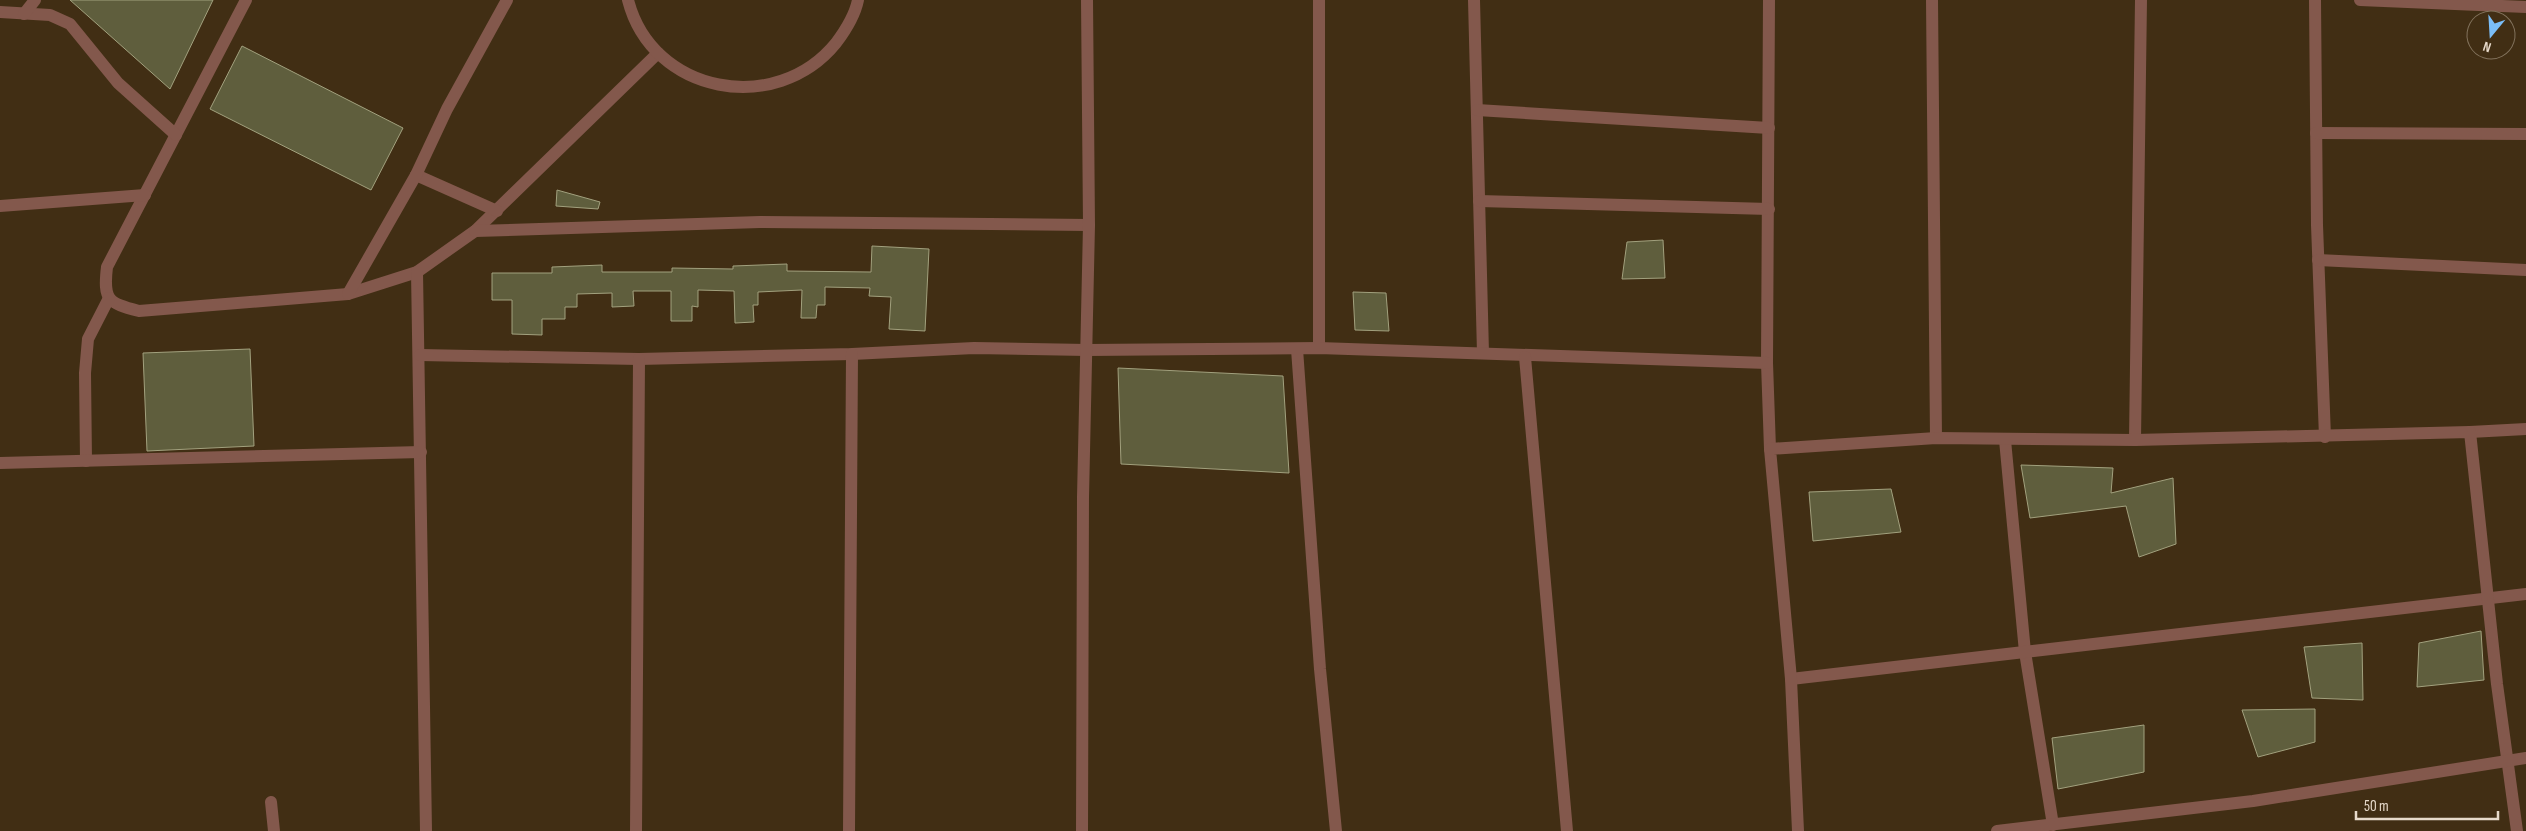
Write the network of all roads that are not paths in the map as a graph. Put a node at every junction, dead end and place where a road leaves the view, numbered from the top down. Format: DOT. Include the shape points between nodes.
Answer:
graph roads {
  1 [pos="34,0"];
  2 [pos="246,0"];
  3 [pos="508,0"];
  4 [pos="628,0"];
  5 [pos="858,0"];
  6 [pos="1087,0"];
  7 [pos="1318,0"];
  8 [pos="1474,0"];
  9 [pos="1769,0"];
  10 [pos="1932,0"];
  11 [pos="2141,0"];
  12 [pos="2315,0"];
  13 [pos="2360,0"];
  14 [pos="2526,7"];
  15 [pos="0,12"];
  16 [pos="24,14"];
  17 [pos="658,52"];
  18 [pos="1477,110"];
  19 [pos="1769,128"];
  20 [pos="2316,133"];
  21 [pos="2526,134"];
  22 [pos="176,135"];
  23 [pos="416,176"];
  24 [pos="145,195"];
  25 [pos="1479,201"];
  26 [pos="0,206"];
  27 [pos="1769,209"];
  28 [pos="497,211"];
  29 [pos="1089,225"];
  30 [pos="475,231"];
  31 [pos="2318,260"];
  32 [pos="2526,270"];
  33 [pos="417,272"];
  34 [pos="348,294"];
  35 [pos="108,298"];
  36 [pos="1319,348"];
  37 [pos="1296,349"];
  38 [pos="1087,350"];
  39 [pos="1483,353"];
  40 [pos="852,354"];
  41 [pos="420,356"];
  42 [pos="1524,357"];
  43 [pos="640,359"];
  44 [pos="1767,363"];
  45 [pos="2526,429"];
  46 [pos="2470,432"];
  47 [pos="2326,437"];
  48 [pos="1936,438"];
  49 [pos="2005,440"];
  50 [pos="2135,440"];
  51 [pos="1770,449"];
  52 [pos="422,452"];
  53 [pos="86,461"];
  54 [pos="0,463"];
  55 [pos="2526,594"];
  56 [pos="2488,598"];
  57 [pos="2025,652"];
  58 [pos="1791,679"];
  59 [pos="2526,758"];
  60 [pos="2509,760"];
  61 [pos="271,802"];
  62 [pos="2091,818"];
  63 [pos="2053,825"];
  64 [pos="274,831"];
  65 [pos="426,831"];
  66 [pos="636,831"];
  67 [pos="849,831"];
  68 [pos="1082,831"];
  69 [pos="1336,831"];
  70 [pos="1567,831"];
  71 [pos="1798,831"];
  72 [pos="1997,831"];
  73 [pos="2094,831"];
  74 [pos="2517,831"];
  1 -- 16 [label="street"];
  2 -- 22 [label="street"];
  3 -- 23 [label="street" via="447,109"];
  4 -- 17 [label="street" via="642,32"];
  5 -- 17 [label="street" via="845,32 825,56 800,74 772,85 741,88 710,84 682,72"];
  6 -- 29 [label="street"];
  7 -- 36 [label="street"];
  8 -- 18 [label="street"];
  9 -- 19 [label="street"];
  10 -- 48 [label="street"];
  11 -- 50 [label="street"];
  12 -- 20 [label="street"];
  13 -- 14 [label="street"];
  15 -- 16 [label="street"];
  16 -- 22 [label="street" via="50,16 70,24 118,83"];
  17 -- 28 [label="street"];
  18 -- 19 [label="street"];
  18 -- 25 [label="street"];
  19 -- 27 [label="street"];
  20 -- 21 [label="street"];
  20 -- 31 [label="street"];
  22 -- 24 [label="street"];
  23 -- 28 [label="street"];
  23 -- 34 [label="street"];
  24 -- 26 [label="street"];
  24 -- 35 [label="street" via="108,267 105,288"];
  25 -- 27 [label="street"];
  25 -- 39 [label="street"];
  27 -- 44 [label="street"];
  28 -- 30 [label="street"];
  29 -- 30 [label="street" via="760,222"];
  29 -- 38 [label="street"];
  30 -- 33 [label="street"];
  31 -- 32 [label="street"];
  31 -- 47 [label="street"];
  33 -- 34 [label="street"];
  33 -- 41 [label="street"];
  34 -- 35 [label="street" via="140,311 121,306"];
  35 -- 53 [label="street" via="88,339"];
  36 -- 37 [label="street"];
  36 -- 39 [label="street"];
  37 -- 38 [label="street"];
  37 -- 69 [label="street" via="1320,669"];
  38 -- 40 [label="street" via="974,348"];
  38 -- 68 [label="street"];
  39 -- 42 [label="street"];
  40 -- 43 [label="street"];
  40 -- 67 [label="street"];
  41 -- 43 [label="street"];
  41 -- 52 [label="street"];
  42 -- 44 [label="street"];
  42 -- 70 [label="street"];
  43 -- 66 [label="street"];
  44 -- 51 [label="street"];
  45 -- 46 [label="street"];
  46 -- 47 [label="street"];
  46 -- 56 [label="street"];
  47 -- 50 [label="street"];
  48 -- 49 [label="street"];
  48 -- 51 [label="street"];
  49 -- 50 [label="street"];
  49 -- 57 [label="street"];
  51 -- 58 [label="street"];
  52 -- 53 [label="street"];
  52 -- 65 [label="street"];
  53 -- 54 [label="street"];
  55 -- 56 [label="street"];
  56 -- 57 [label="street"];
  56 -- 60 [label="street"];
  57 -- 58 [label="street"];
  57 -- 63 [label="street"];
  58 -- 71 [label="street"];
  59 -- 60 [label="street"];
  60 -- 62 [label="street" via="2253,800"];
  60 -- 74 [label="street"];
  61 -- 64 [label="street"];
  62 -- 63 [label="street"];
  62 -- 73 [label="street"];
  63 -- 72 [label="street"];
}
